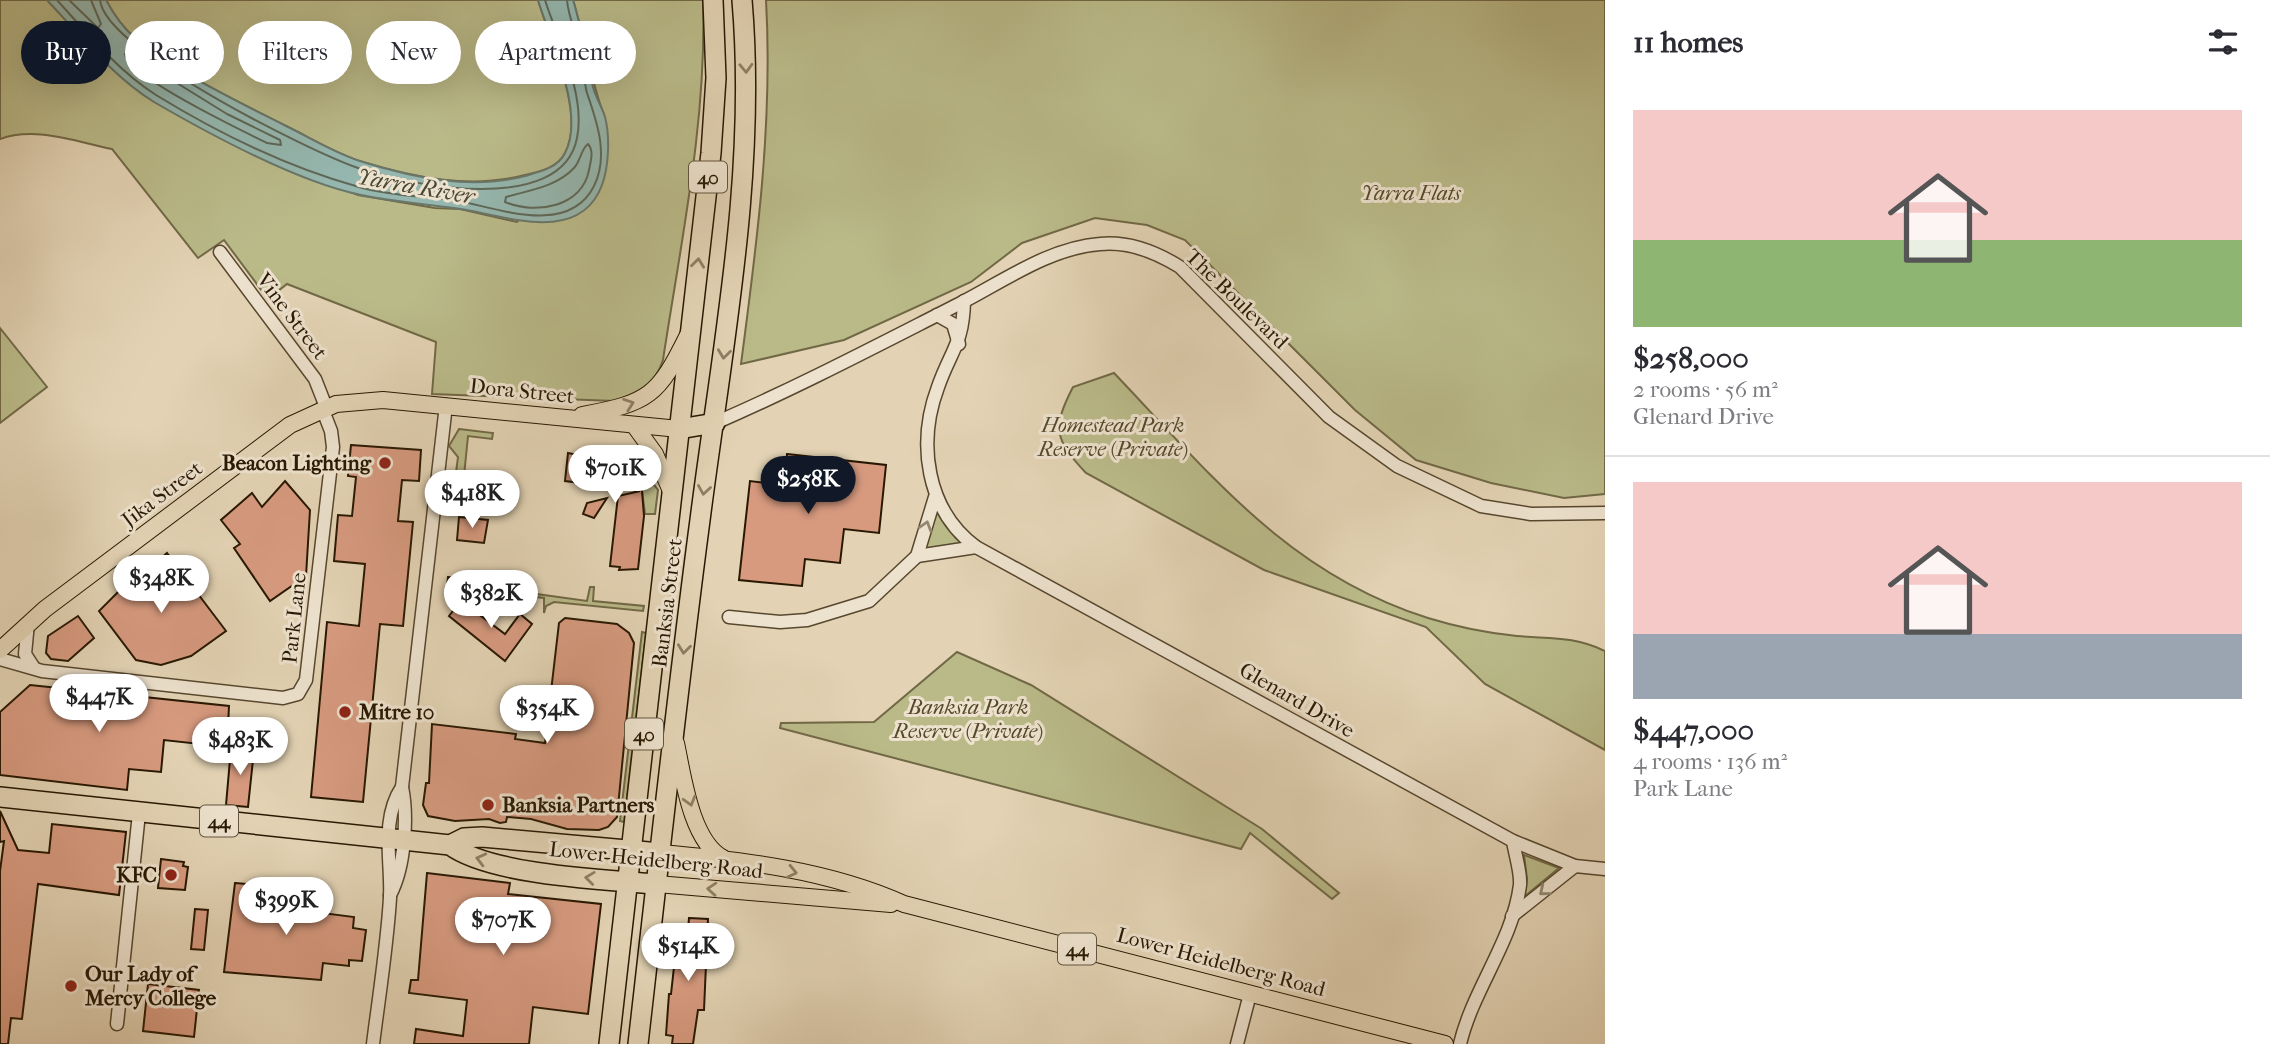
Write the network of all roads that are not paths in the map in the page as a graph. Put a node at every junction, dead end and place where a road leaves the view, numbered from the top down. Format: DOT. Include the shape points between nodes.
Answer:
graph roads {
  1 [pos="713,0"];
  2 [pos="743,0"];
  3 [pos="220,251"];
  4 [pos="964,301"];
  5 [pos="937,315"];
  6 [pos="690,331"];
  7 [pos="959,344"];
  8 [pos="446,405"];
  9 [pos="324,407"];
  10 [pos="563,418"];
  11 [pos="715,423"];
  12 [pos="634,425"];
  13 [pos="679,429"];
  14 [pos="672,493"];
  15 [pos="935,497"];
  16 [pos="1605,513"];
  17 [pos="976,547"];
  18 [pos="917,556"];
  19 [pos="729,617"];
  20 [pos="28,623"];
  21 [pos="0,650"];
  22 [pos="0,659"];
  23 [pos="37,670"];
  24 [pos="674,735"];
  25 [pos="0,797"];
  26 [pos="139,813"];
  27 [pos="396,840"];
  28 [pos="1513,841"];
  29 [pos="450,845"];
  30 [pos="630,850"];
  31 [pos="660,853"];
  32 [pos="725,859"];
  33 [pos="1575,866"];
  34 [pos="1605,869"];
  35 [pos="627,882"];
  36 [pos="657,884"];
  37 [pos="904,904"];
  38 [pos="1512,916"];
  39 [pos="1250,994"];
  40 [pos="117,1024"];
  41 [pos="373,1044"];
  42 [pos="609,1044"];
  43 [pos="638,1044"];
  44 [pos="1237,1044"];
  45 [pos="1445,1044"];
  46 [pos="1461,1044"];
  6 -- 1 [label="highway, Banksia Street / 40, one-way" via="714,119"];
  2 -- 11 [label="highway, Banksia Street / 40, one-way" via="745,159"];
  3 -- 9 [label="street, Vine Street" via="315,379"];
  4 -- 5 [label="street, The Boulevard"];
  4 -- 7 [label="street, Glenard Drive"];
  4 -- 16 [label="street, The Boulevard" via="1043,259 1080,247 1118,243 1159,254 1197,282 1329,417 1397,466 1481,506 1531,514"];
  5 -- 7 [label="street" via="953,324"];
  5 -- 11 [label="street, The Boulevard"];
  10 -- 6 [label="main road, one-way" via="624,407 649,396 668,374"];
  6 -- 13 [label="highway, Banksia Street / 40"];
  7 -- 15 [label="street, Glenard Drive" via="939,383 930,415 928,455"];
  8 -- 9 [label="main road, Dora Street" via="374,399"];
  8 -- 10 [label="main road, Dora Street"];
  8 -- 27 [label="street"];
  9 -- 20 [label="main road, Jika Street" via="279,432"];
  9 -- 23 [label="street, Park Lane" via="332,447 306,680 298,694 283,698"];
  10 -- 12 [label="main road, Dora Street"];
  11 -- 13 [label="highway, Dora Street"];
  11 -- 24 [label="highway, Banksia Street / 40, one-way"];
  12 -- 13 [label="main road, Dora Street"];
  12 -- 14 [label="main road" via="655,454"];
  13 -- 14 [label="highway, Banksia Street / 40"];
  14 -- 30 [label="highway, Banksia Street / 40"];
  15 -- 17 [label="street, Glenard Drive" via="956,532"];
  18 -- 15 [label="street, Glenard Drive, one-way"];
  17 -- 18 [label="street"];
  17 -- 28 [label="street, Glenard Drive"];
  18 -- 19 [label="street, Glenard Drive" via="869,601 860,604 807,620"];
  20 -- 21 [label="main road, Jika Street"];
  20 -- 23 [label="street" via="25,654"];
  22 -- 23 [label="street, Park Lane"];
  24 -- 31 [label="highway, Banksia Street / 40"];
  24 -- 32 [label="main road, one-way" via="699,831 709,847"];
  25 -- 26 [label="highway, Lower Heidelberg Road / 44"];
  26 -- 27 [label="highway, Lower Heidelberg Road / 44"];
  26 -- 40 [label="street"];
  27 -- 29 [label="highway, Lower Heidelberg Road / 44"];
  27 -- 41 [label="street" via="396,882 390,895"];
  28 -- 33 [label="street, Glenard Drive"];
  28 -- 38 [label="street" via="1520,882"];
  29 -- 30 [label="highway, Lower Heidelberg Road / 44" via="482,837"];
  35 -- 29 [label="highway, Lower Heidelberg Road / 44, one-way" via="504,865 470,857"];
  30 -- 31 [label="highway, Lower Heidelberg Road / 44"];
  30 -- 35 [label="highway, Banksia Street / 40"];
  31 -- 32 [label="main road, Lower Heidelberg Road / 44"];
  31 -- 36 [label="highway, Banksia Street / 40"];
  32 -- 37 [label="main road, Lower Heidelberg Road / 44, one-way" via="851,885"];
  33 -- 34 [label="street, Glenard Drive"];
  33 -- 38 [label="street, one-way"];
  35 -- 36 [label="highway, Lower Heidelberg Road / 44"];
  35 -- 42 [label="highway, Banksia Street / 40"];
  37 -- 36 [label="main road, Lower Heidelberg Road / 44, one-way"];
  36 -- 43 [label="highway, Banksia Street / 40"];
  37 -- 39 [label="main road, Lower Heidelberg Road / 44"];
  38 -- 46 [label="street" via="1467,1018"];
  39 -- 44 [label="street"];
  39 -- 45 [label="main road, Lower Heidelberg Road / 44"];
}
